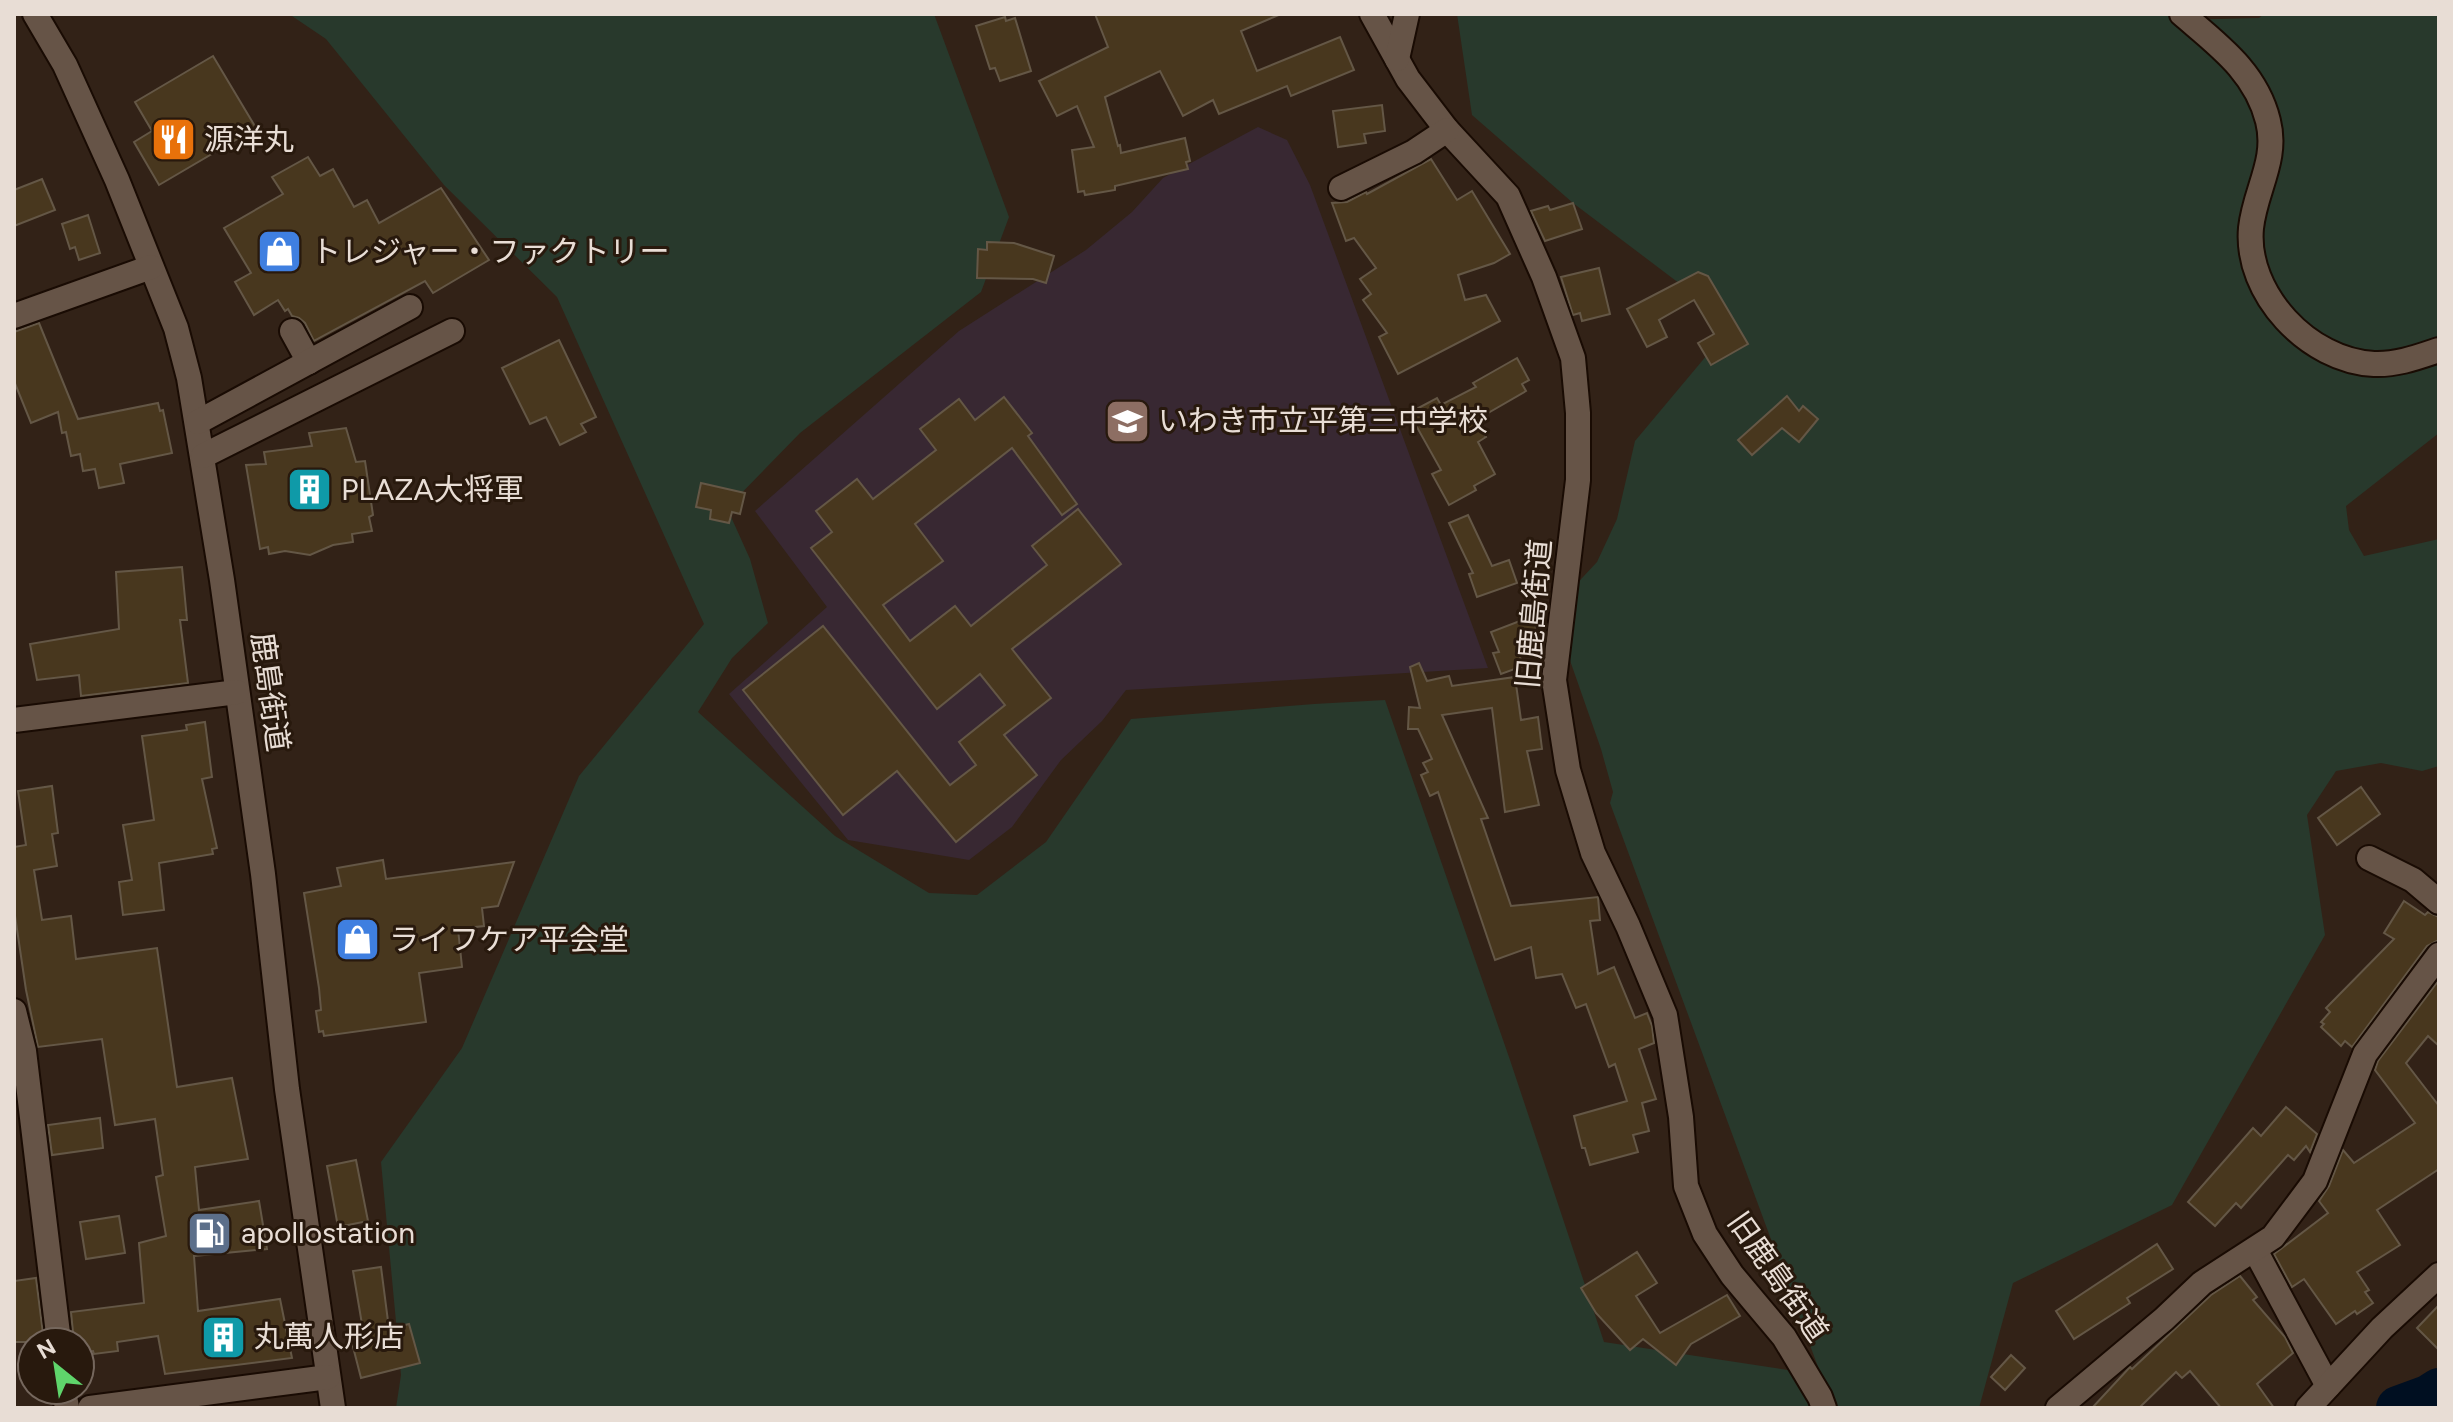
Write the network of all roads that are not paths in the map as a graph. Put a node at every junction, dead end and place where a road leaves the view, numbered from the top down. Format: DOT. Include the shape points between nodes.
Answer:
graph roads {
  1 [pos="35,14"];
  2 [pos="1372,14"];
  3 [pos="1407,14"];
  4 [pos="2182,14"];
  5 [pos="1397,59"];
  6 [pos="1447,130"];
  7 [pos="1341,188"];
  8 [pos="151,267"];
  9 [pos="410,307"];
  10 [pos="14,316"];
  11 [pos="290,323"];
  12 [pos="452,331"];
  13 [pos="2439,350"];
  14 [pos="309,362"];
  15 [pos="198,422"];
  16 [pos="203,456"];
  17 [pos="237,692"];
  18 [pos="14,720"];
  19 [pos="2369,858"];
  20 [pos="2439,902"];
  21 [pos="2439,955"];
  22 [pos="14,1011"];
  23 [pos="2255,1250"];
  24 [pos="2439,1275"];
  25 [pos="57,1326"];
  26 [pos="328,1377"];
  27 [pos="2328,1386"];
  28 [pos="90,1408"];
  29 [pos="333,1408"];
  30 [pos="1824,1408"];
  31 [pos="2058,1408"];
  32 [pos="2308,1408"];
  1 -- 8 [label="street, 鹿島街道" via="65,65"];
  2 -- 5 [label="street, 旧鹿島街道"];
  3 -- 5 [label="street"];
  4 -- 13 [label="street" via="2240,64 2265,110 2272,142 2269,168 2251,230 2258,275 2269,298 2305,338 2330,353 2372,364"];
  5 -- 6 [label="street, 旧鹿島街道"];
  6 -- 7 [label="street"];
  6 -- 30 [label="street, 旧鹿島街道" via="1508,196 1573,358 1578,480 1554,680 1568,770 1593,853 1665,1015 1686,1186 1705,1234 1784,1337"];
  8 -- 10 [label="street"];
  8 -- 15 [label="street, 鹿島街道" via="176,328"];
  9 -- 14 [label="street"];
  11 -- 14 [label="street"];
  12 -- 16 [label="street"];
  14 -- 15 [label="street"];
  15 -- 16 [label="street, 鹿島街道"];
  16 -- 17 [label="street, 鹿島街道"];
  17 -- 18 [label="street"];
  17 -- 26 [label="street, 鹿島街道"];
  19 -- 20 [label="street" via="2413,880"];
  21 -- 23 [label="street" via="2365,1054 2315,1181 2273,1237"];
  22 -- 25 [label="street" via="24,1051"];
  23 -- 27 [label="street"];
  23 -- 31 [label="street" via="2202,1283"];
  24 -- 27 [label="street"];
  26 -- 28 [label="street"];
  26 -- 29 [label="street, 鹿島街道"];
  27 -- 32 [label="street"];
}
